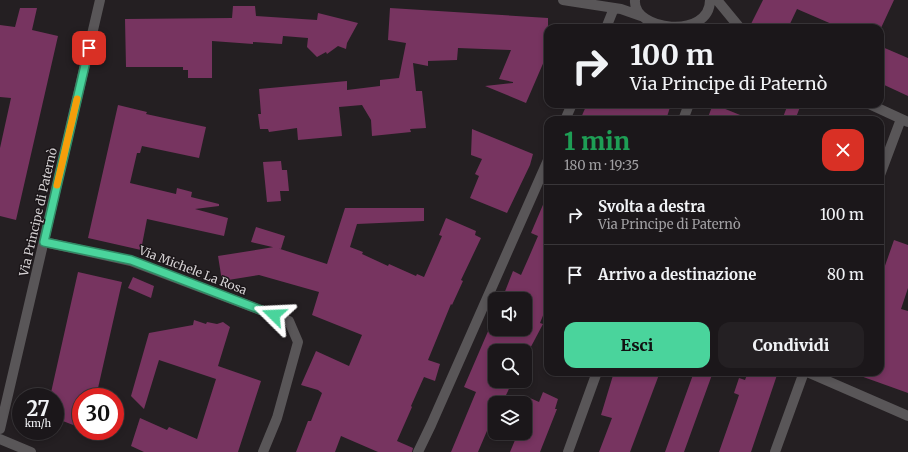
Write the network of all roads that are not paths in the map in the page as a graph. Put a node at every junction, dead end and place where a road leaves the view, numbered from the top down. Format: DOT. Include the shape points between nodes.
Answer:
graph roads {
  1 [pos="100,0"];
  2 [pos="563,0"];
  3 [pos="710,0"];
  4 [pos="717,0"];
  5 [pos="635,1"];
  6 [pos="614,8"];
  7 [pos="641,16"];
  8 [pos="608,24"];
  9 [pos="659,24"];
  10 [pos="694,24"];
  11 [pos="737,24"];
  12 [pos="877,108"];
  13 [pos="905,121"];
  14 [pos="884,166"];
  15 [pos="544,169"];
  16 [pos="44,242"];
  17 [pos="596,376"];
  18 [pos="804,376"];
  19 [pos="815,376"];
  20 [pos="908,416"];
  21 [pos="0,429"];
  22 [pos="0,439"];
  23 [pos="31,452"];
  24 [pos="263,452"];
  25 [pos="418,452"];
  26 [pos="568,452"];
  27 [pos="775,452"];
  1 -- 16 [label="street, Via Principe di Paternò"];
  2 -- 6 [label="street"];
  3 -- 10 [label="street" via="704,16"];
  4 -- 11 [label="street"];
  5 -- 7 [label="street"];
  6 -- 7 [label="street"];
  6 -- 8 [label="street"];
  7 -- 9 [label="street"];
  12 -- 13 [label="street"];
  13 -- 14 [label="street"];
  15 -- 25 [label="street"];
  16 -- 21 [label="street, Via Principe di Paternò"];
  16 -- 24 [label="street, Via Michele La Rosa" via="131,260 289,321 298,342 277,418"];
  17 -- 26 [label="street"];
  18 -- 27 [label="street"];
  19 -- 20 [label="street"];
  22 -- 23 [label="street"];
}
